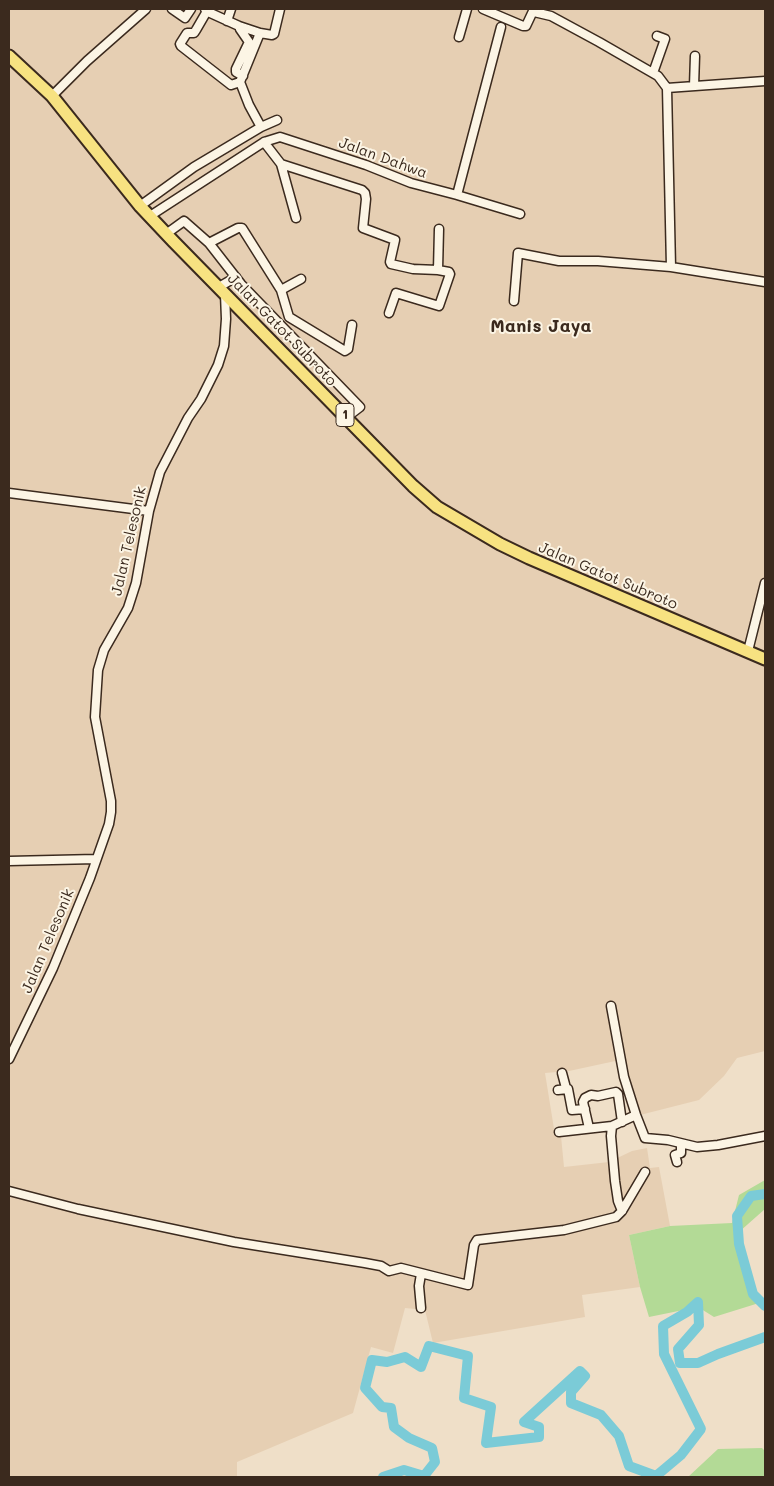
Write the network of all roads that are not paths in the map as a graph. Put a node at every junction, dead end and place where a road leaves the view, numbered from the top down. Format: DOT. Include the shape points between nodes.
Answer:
graph roads {
  1 [pos="146,9"];
  2 [pos="172,9"];
  3 [pos="191,9"];
  4 [pos="231,9"];
  5 [pos="280,9"];
  6 [pos="467,9"];
  7 [pos="206,10"];
  8 [pos="486,10"];
  9 [pos="534,11"];
  10 [pos="227,21"];
  11 [pos="239,26"];
  12 [pos="501,27"];
  13 [pos="260,33"];
  14 [pos="657,36"];
  15 [pos="459,37"];
  16 [pos="9,56"];
  17 [pos="695,56"];
  18 [pos="653,73"];
  19 [pos="242,79"];
  20 [pos="765,81"];
  21 [pos="694,86"];
  22 [pos="667,88"];
  23 [pos="52,96"];
  24 [pos="278,120"];
  25 [pos="261,127"];
  26 [pos="264,142"];
  27 [pos="281,164"];
  28 [pos="457,195"];
  29 [pos="140,206"];
  30 [pos="520,214"];
  31 [pos="150,216"];
  32 [pos="296,218"];
  33 [pos="439,229"];
  34 [pos="166,234"];
  35 [pos="209,243"];
  36 [pos="671,267"];
  37 [pos="438,270"];
  38 [pos="236,277"];
  39 [pos="301,279"];
  40 [pos="765,282"];
  41 [pos="222,290"];
  42 [pos="282,290"];
  43 [pos="514,301"];
  44 [pos="390,313"];
  45 [pos="352,326"];
  46 [pos="347,417"];
  47 [pos="9,493"];
  48 [pos="149,511"];
  49 [pos="765,583"];
  50 [pos="748,651"];
  51 [pos="765,659"];
  52 [pos="96,859"];
  53 [pos="9,861"];
  54 [pos="610,1006"];
  55 [pos="9,1059"];
  56 [pos="562,1073"];
  57 [pos="584,1109"];
  58 [pos="636,1115"];
  59 [pos="622,1122"];
  60 [pos="612,1126"];
  61 [pos="589,1128"];
  62 [pos="559,1132"];
  63 [pos="765,1136"];
  64 [pos="660,1140"];
  65 [pos="681,1144"];
  66 [pos="662,1149"];
  67 [pos="677,1162"];
  68 [pos="646,1172"];
  69 [pos="9,1191"];
  70 [pos="622,1211"];
  71 [pos="421,1274"];
  72 [pos="421,1308"];
  1 -- 23 [label="street"];
  2 -- 3 [label="street" via="185,18"];
  4 -- 10 [label="street"];
  5 -- 13 [label="street" via="273,35"];
  6 -- 15 [label="street"];
  7 -- 10 [label="street"];
  7 -- 19 [label="street" via="196,30 187,33 181,46 230,85"];
  8 -- 9 [label="street" via="523,26"];
  9 -- 18 [label="street" via="551,16"];
  10 -- 11 [label="street"];
  11 -- 13 [label="street"];
  11 -- 19 [label="street" via="249,42 236,69"];
  12 -- 28 [label="street"];
  13 -- 19 [label="street"];
  14 -- 18 [label="street" via="665,39"];
  16 -- 23 [label="highway, Jalan Gatot Subroto / 1"];
  17 -- 21 [label="street"];
  18 -- 22 [label="street"];
  19 -- 25 [label="street" via="249,104"];
  20 -- 21 [label="street"];
  21 -- 22 [label="street"];
  22 -- 36 [label="street"];
  23 -- 29 [label="highway, Jalan Gatot Subroto / 1"];
  24 -- 25 [label="street"];
  25 -- 29 [label="street" via="194,167"];
  26 -- 27 [label="street"];
  26 -- 28 [label="street, Jalan Dahwa" via="280,137 411,183"];
  26 -- 31 [label="street, Jalan Dahwa"];
  27 -- 32 [label="street"];
  27 -- 37 [label="street" via="362,190 366,199 362,228 395,240 390,264"];
  28 -- 30 [label="street, Jalan Dahwa"];
  29 -- 31 [label="highway, Jalan Gatot Subroto / 1"];
  31 -- 34 [label="highway, Jalan Gatot Subroto / 1"];
  33 -- 37 [label="street"];
  34 -- 35 [label="street" via="184,222"];
  34 -- 41 [label="highway, Jalan Gatot Subroto / 1"];
  35 -- 38 [label="street"];
  35 -- 42 [label="street" via="242,228"];
  36 -- 40 [label="street"];
  36 -- 43 [label="street" via="559,261 518,252"];
  37 -- 44 [label="street" via="450,274 439,306 396,294"];
  38 -- 41 [label="street"];
  38 -- 46 [label="street" via="360,407"];
  39 -- 42 [label="street"];
  41 -- 46 [label="highway, Jalan Gatot Subroto / 1"];
  41 -- 48 [label="street, Jalan Telesonik" via="226,318 224,346 201,399 164,460"];
  42 -- 45 [label="street" via="289,317 345,351"];
  46 -- 50 [label="highway, Jalan Gatot Subroto / 1" via="437,507 479,532 563,574"];
  47 -- 48 [label="street"];
  48 -- 52 [label="street, Jalan Telesonik" via="134,590 128,608 104,650 98,670 95,717 111,810"];
  49 -- 50 [label="street"];
  50 -- 51 [label="highway, Jalan Gatot Subroto / 1"];
  52 -- 53 [label="street"];
  52 -- 55 [label="street, Jalan Telesonik" via="53,968"];
  54 -- 58 [label="street" via="624,1077"];
  56 -- 57 [label="street" via="562,1089 568,1089 572,1110"];
  57 -- 59 [label="street" via="583,1102 588,1096 616,1092"];
  57 -- 61 [label="street"];
  58 -- 59 [label="street"];
  58 -- 64 [label="street" via="645,1138"];
  59 -- 60 [label="street"];
  60 -- 61 [label="street"];
  60 -- 70 [label="street" via="615,1181"];
  61 -- 62 [label="street"];
  63 -- 65 [label="street" via="706,1147"];
  64 -- 65 [label="street"];
  64 -- 66 [label="street"];
  65 -- 67 [label="street" via="681,1153 675,1155"];
  68 -- 70 [label="street"];
  69 -- 71 [label="street" via="234,1242 365,1263 389,1270 401,1268"];
  70 -- 71 [label="street" via="616,1217 564,1230 478,1240 474,1245 468,1285"];
  71 -- 72 [label="street"];
}
